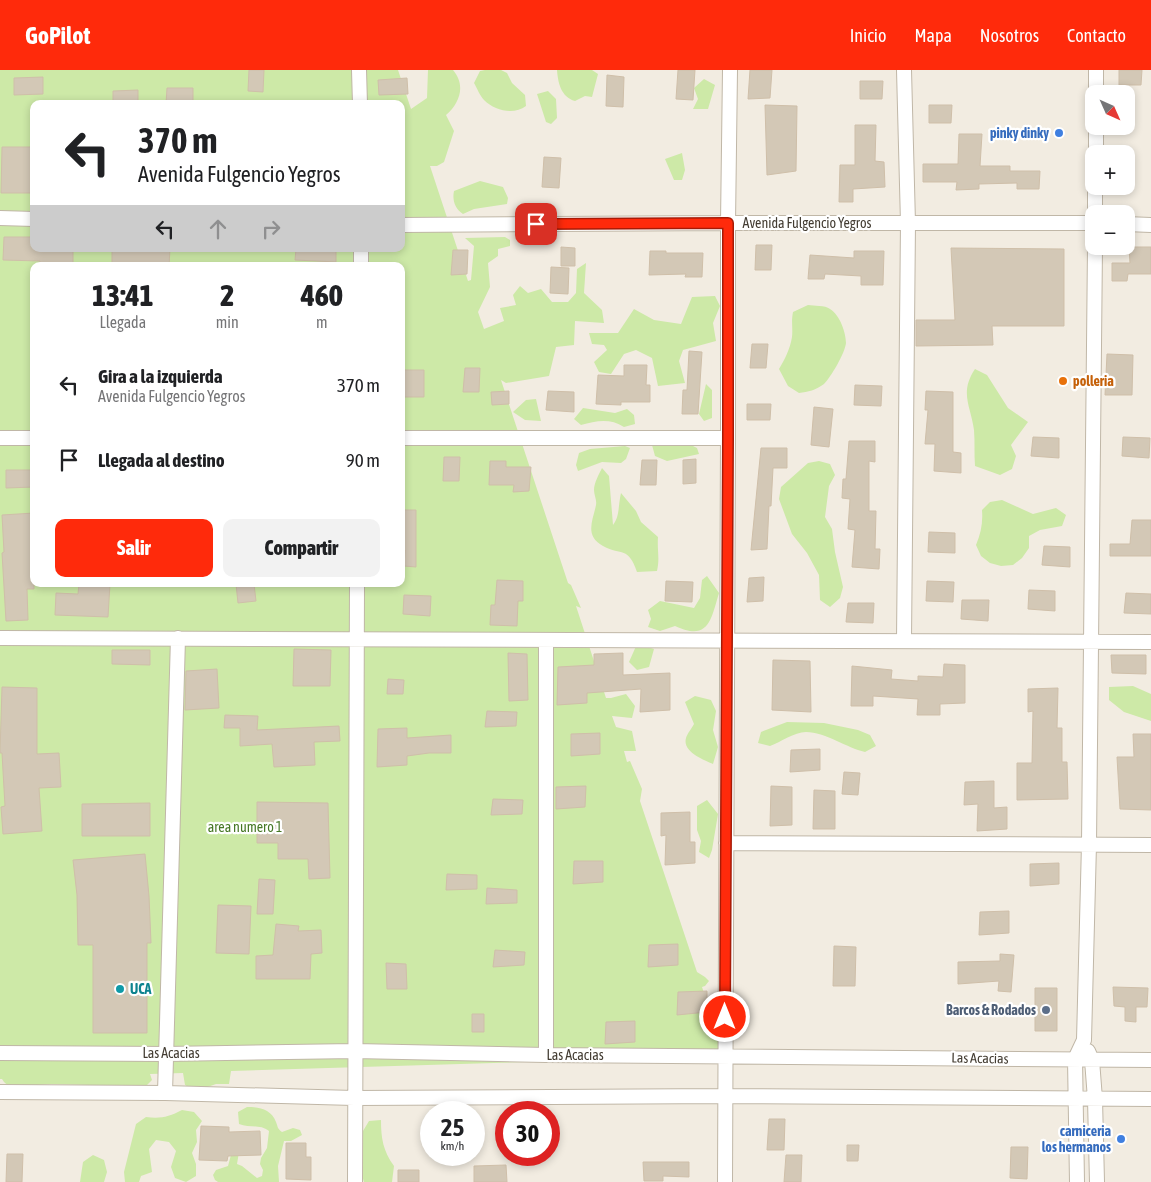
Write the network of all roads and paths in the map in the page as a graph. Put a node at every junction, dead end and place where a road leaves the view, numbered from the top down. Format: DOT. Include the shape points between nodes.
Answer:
graph roads {
  1 [pos="359,70"];
  2 [pos="730,70"];
  3 [pos="904,70"];
  4 [pos="1096,70"];
  5 [pos="1096,85"];
  6 [pos="360,100"];
  7 [pos="0,218"];
  8 [pos="30,219"];
  9 [pos="728,223"];
  10 [pos="908,223"];
  11 [pos="1085,223"];
  12 [pos="1135,224"];
  13 [pos="405,225"];
  14 [pos="1151,225"];
  15 [pos="1095,255"];
  16 [pos="0,438"];
  17 [pos="30,438"];
  18 [pos="405,438"];
  19 [pos="728,438"];
  20 [pos="357,587"];
  21 [pos="0,638"];
  22 [pos="178,638"];
  23 [pos="357,639"];
  24 [pos="546,640"];
  25 [pos="727,640"];
  26 [pos="904,640"];
  27 [pos="1091,642"];
  28 [pos="1151,642"];
  29 [pos="726,843"];
  30 [pos="1089,844"];
  31 [pos="1151,844"];
  32 [pos="1084,1040"];
  33 [pos="355,1051"];
  34 [pos="0,1053"];
  35 [pos="166,1054"];
  36 [pos="546,1055"];
  37 [pos="725,1056"];
  38 [pos="1075,1059"];
  39 [pos="1092,1060"];
  40 [pos="1151,1060"];
  41 [pos="0,1092"];
  42 [pos="165,1093"];
  43 [pos="725,1096"];
  44 [pos="354,1098"];
  45 [pos="1075,1099"];
  46 [pos="1095,1099"];
  47 [pos="1151,1099"];
  48 [pos="355,1182"];
  49 [pos="725,1182"];
  50 [pos="1077,1182"];
  51 [pos="1097,1182"];
  1 -- 6 [label="street"];
  2 -- 9 [label="street"];
  3 -- 10 [label="street"];
  4 -- 5 [label="street"];
  7 -- 8 [label="street"];
  9 -- 10 [label="street, Avenida Fulgencio Yegros"];
  9 -- 13 [label="street, Avenida Fulgencio Yegros"];
  9 -- 19 [label="street"];
  10 -- 11 [label="street, Avenida Fulgencio Yegros"];
  10 -- 26 [label="street"];
  12 -- 14 [label="street"];
  15 -- 27 [label="street"];
  16 -- 17 [label="street"];
  18 -- 19 [label="street"];
  19 -- 25 [label="street"];
  20 -- 23 [label="street"];
  21 -- 22 [label="street"];
  22 -- 23 [label="street"];
  22 -- 35 [label="street"];
  23 -- 24 [label="street"];
  23 -- 33 [label="street"];
  24 -- 25 [label="street"];
  24 -- 36 [label="street"];
  25 -- 26 [label="street"];
  25 -- 29 [label="street"];
  26 -- 27 [label="street"];
  27 -- 28 [label="street"];
  27 -- 30 [label="street"];
  29 -- 30 [label="street"];
  29 -- 37 [label="street"];
  30 -- 31 [label="street"];
  30 -- 32 [label="street"];
  32 -- 38 [label="street"];
  32 -- 39 [label="street"];
  33 -- 35 [label="street, Las Acacias"];
  33 -- 36 [label="street, Las Acacias"];
  33 -- 44 [label="street"];
  34 -- 35 [label="street, Las Acacias"];
  35 -- 42 [label="street"];
  36 -- 37 [label="street, Las Acacias"];
  37 -- 38 [label="street, Las Acacias"];
  37 -- 43 [label="street"];
  38 -- 39 [label="street, Las Acacias"];
  38 -- 45 [label="street"];
  39 -- 40 [label="street, Las Acacias"];
  39 -- 46 [label="street"];
  41 -- 42 [label="street"];
  42 -- 44 [label="street"];
  43 -- 44 [label="street"];
  43 -- 45 [label="street"];
  43 -- 49 [label="street"];
  44 -- 48 [label="street"];
  45 -- 46 [label="street"];
  45 -- 50 [label="street"];
  46 -- 47 [label="street"];
  46 -- 51 [label="street"];
}
